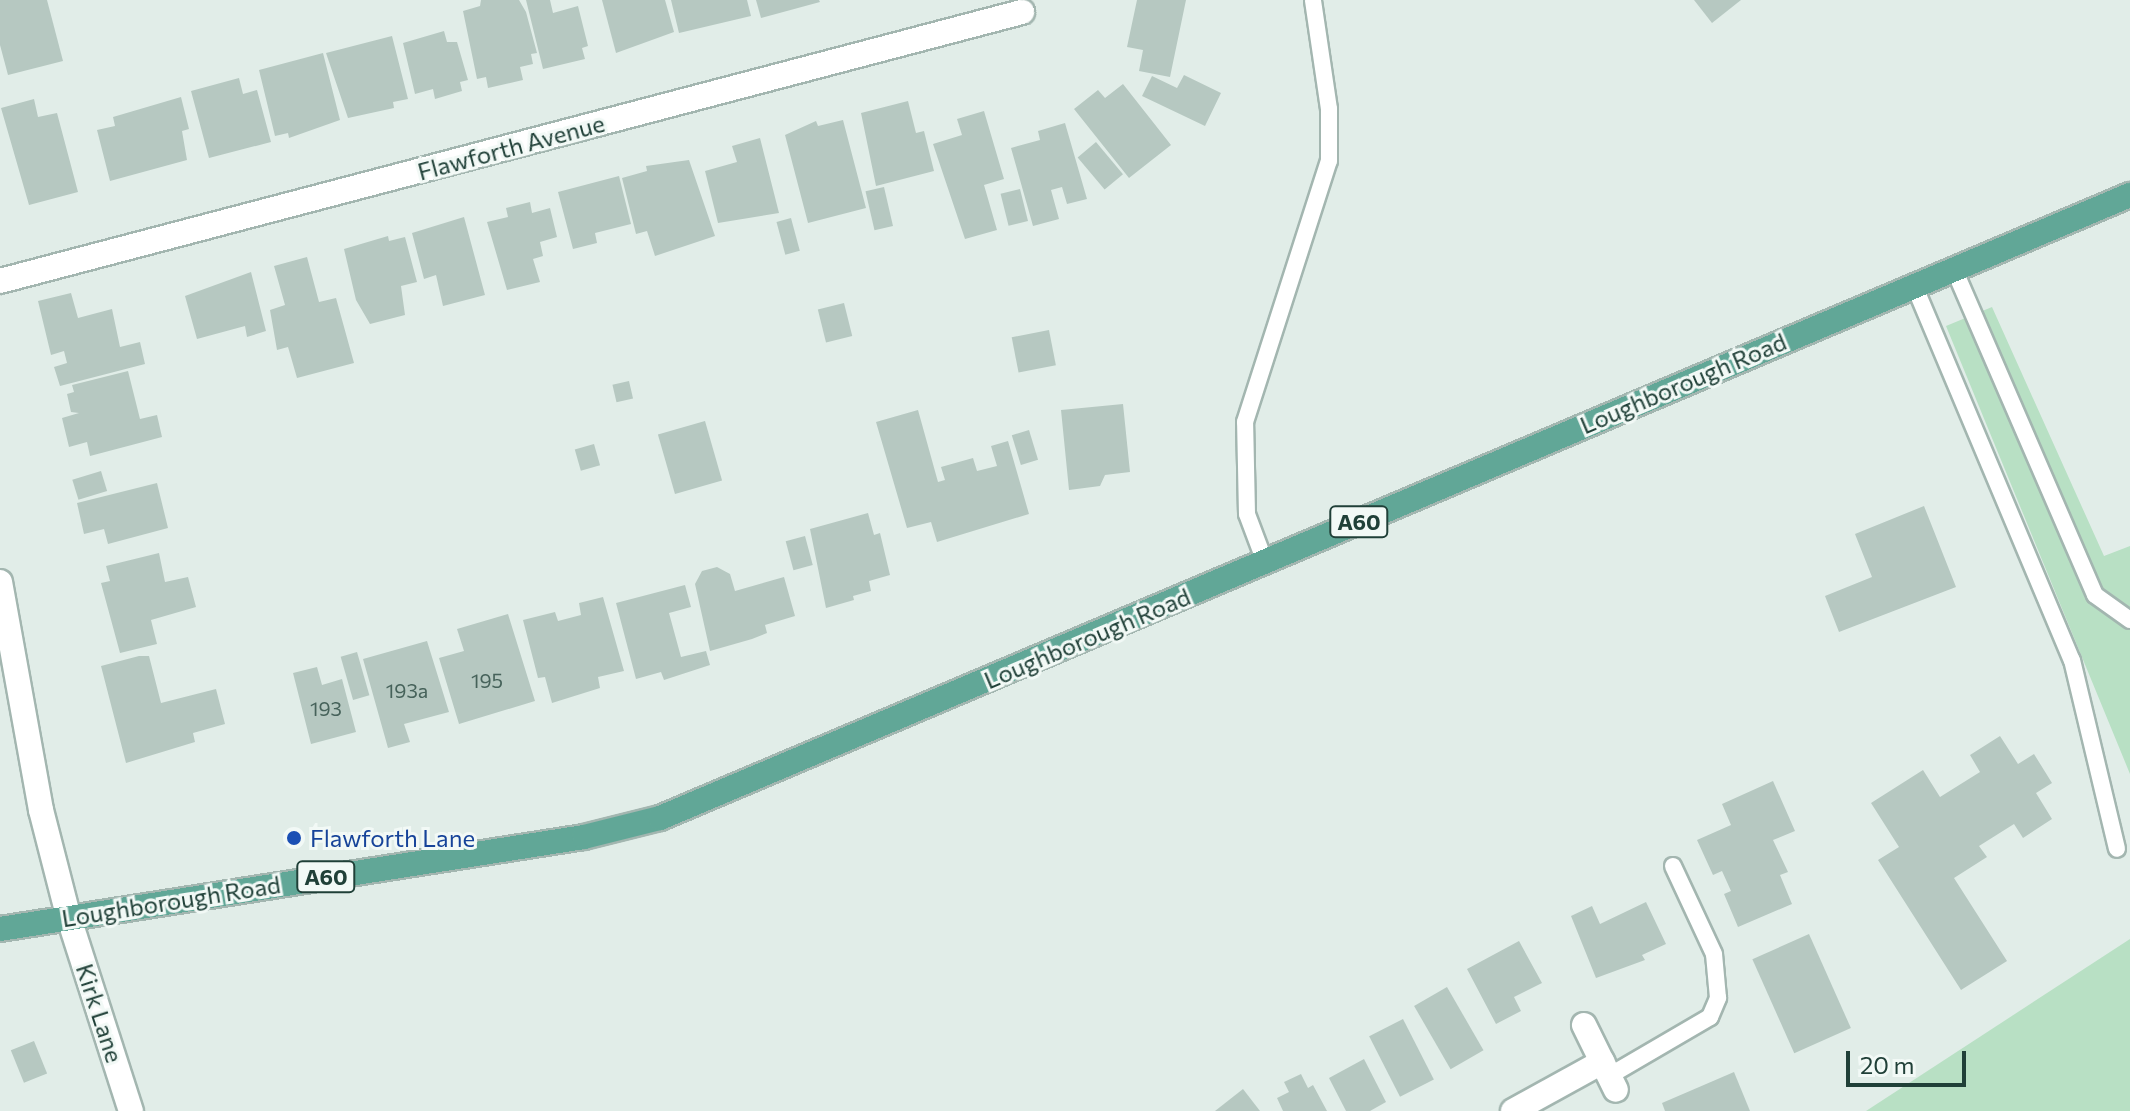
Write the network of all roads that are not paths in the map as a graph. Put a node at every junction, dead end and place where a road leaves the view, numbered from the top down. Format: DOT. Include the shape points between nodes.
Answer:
graph roads {
  1 [pos="1313,0"];
  2 [pos="1022,12"];
  3 [pos="2130,195"];
  4 [pos="1954,269"];
  5 [pos="0,281"];
  6 [pos="1914,285"];
  7 [pos="1265,562"];
  8 [pos="0,582"];
  9 [pos="2130,620"];
  10 [pos="2117,849"];
  11 [pos="1673,866"];
  12 [pos="68,915"];
  13 [pos="0,929"];
  14 [pos="1584,1025"];
  15 [pos="1609,1076"];
  16 [pos="131,1111"];
  17 [pos="1513,1111"];
  1 -- 7 [label="lane" via="1329,109 1329,161 1245,422 1247,514"];
  2 -- 5 [label="street, Flawforth Avenue"];
  3 -- 4 [label="main road, Loughborough Road / A60"];
  4 -- 6 [label="main road, Loughborough Road / A60"];
  4 -- 9 [label="lane" via="2095,595"];
  6 -- 7 [label="main road, Loughborough Road / A60"];
  6 -- 10 [label="lane" via="2072,660"];
  7 -- 12 [label="main road, Loughborough Road / A60" via="660,818 584,837"];
  8 -- 12 [label="street" via="41,810"];
  11 -- 15 [label="lane" via="1714,954 1718,998 1710,1017"];
  12 -- 13 [label="main road, Loughborough Road / A60"];
  12 -- 16 [label="street, Kirk Lane"];
  14 -- 15 [label="street"];
  15 -- 17 [label="street"];
}
